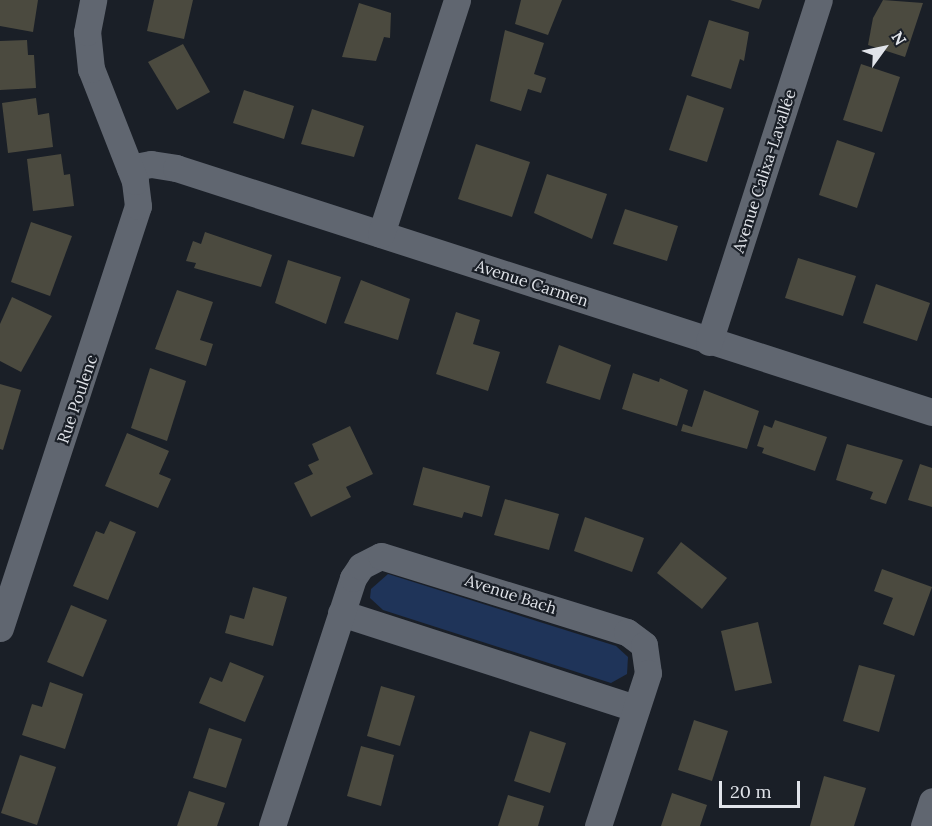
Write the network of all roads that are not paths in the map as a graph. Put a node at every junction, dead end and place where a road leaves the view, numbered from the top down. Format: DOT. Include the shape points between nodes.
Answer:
graph roads {
  1 [pos="93,0"];
  2 [pos="457,0"];
  3 [pos="819,0"];
  4 [pos="130,168"];
  5 [pos="381,234"];
  6 [pos="709,342"];
  7 [pos="932,412"];
  8 [pos="341,613"];
  9 [pos="0,628"];
  10 [pos="636,708"];
  11 [pos="932,801"];
  12 [pos="272,826"];
  13 [pos="598,826"];
  14 [pos="924,826"];
  1 -- 4 [label="street, Rue Poulenc" via="87,32 91,69"];
  2 -- 5 [label="street"];
  3 -- 6 [label="street, Avenue Calixa-Lavallée"];
  4 -- 5 [label="street, Avenue Carmen" via="165,165"];
  4 -- 9 [label="street, Rue Poulenc" via="138,194 134,226"];
  5 -- 6 [label="street, Avenue Carmen"];
  6 -- 7 [label="street, Avenue Carmen"];
  8 -- 10 [label="street"];
  8 -- 10 [label="street, Avenue Bach" via="361,566 381,556 397,557 634,636 648,652 650,666"];
  8 -- 12 [label="street, Avenue Bach"];
  10 -- 13 [label="street, Avenue Bach"];
  11 -- 14 [label="street"];
}
